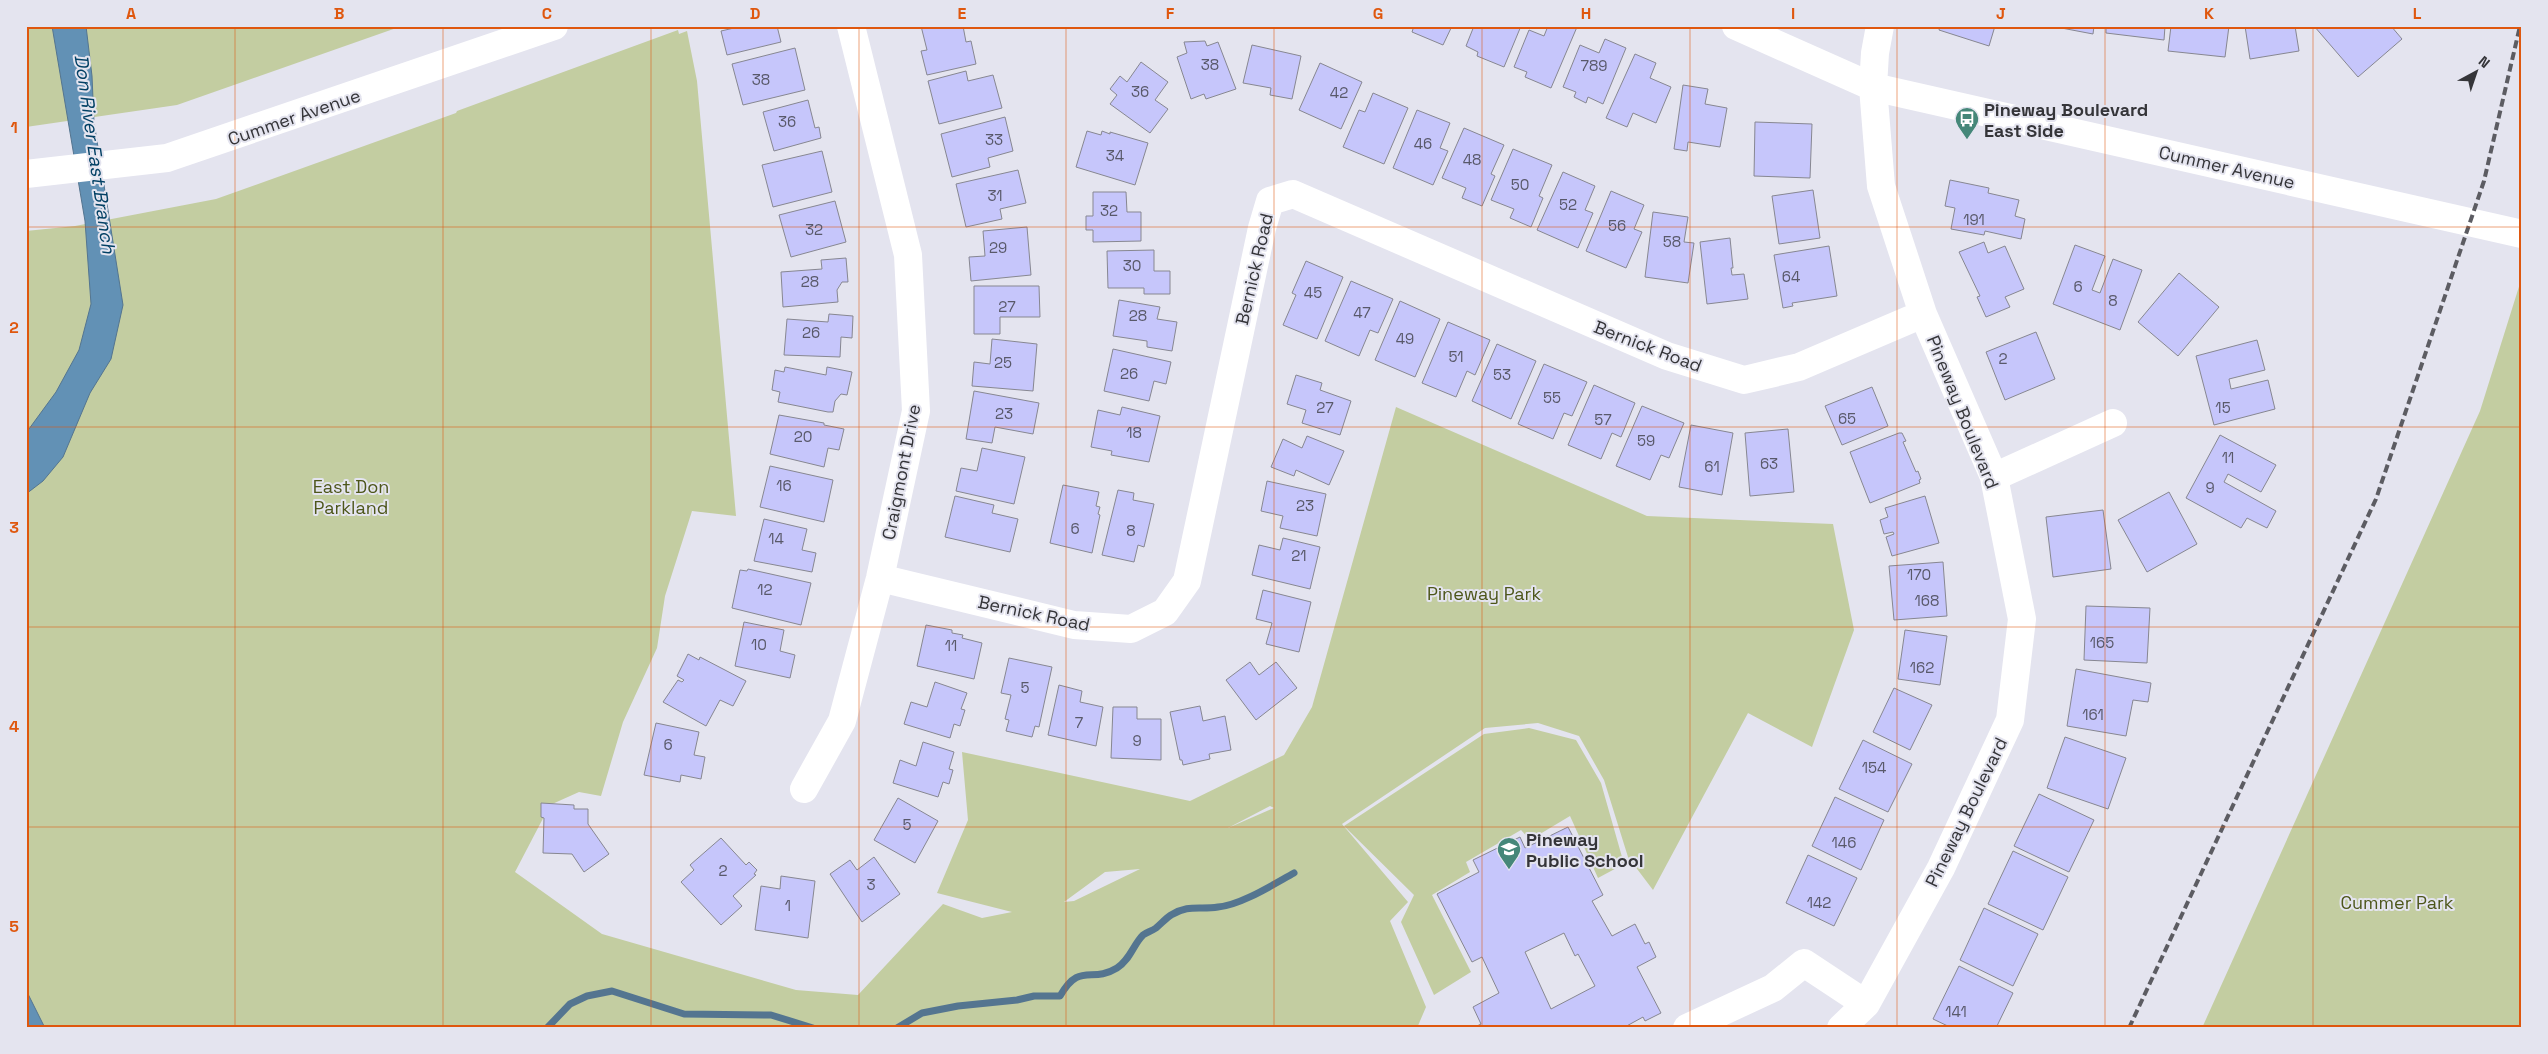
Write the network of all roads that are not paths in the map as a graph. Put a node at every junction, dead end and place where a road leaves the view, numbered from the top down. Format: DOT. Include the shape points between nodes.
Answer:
graph roads {
  1 [pos="554,26"];
  2 [pos="851,26"];
  3 [pos="1736,26"];
  4 [pos="1880,26"];
  5 [pos="1874,87"];
  6 [pos="26,174"];
  7 [pos="2522,234"];
  8 [pos="1923,314"];
  9 [pos="2113,423"];
  10 [pos="1994,477"];
  11 [pos="880,578"];
  12 [pos="804,789"];
  13 [pos="1866,1004"];
  14 [pos="1687,1028"];
  15 [pos="1841,1028"];
  1 -- 6 [label="street, Cummer Avenue" via="167,158"];
  2 -- 11 [label="street, Craigmont Drive" via="908,255 916,411"];
  3 -- 5 [label="street, Cummer Avenue"];
  4 -- 5 [label="street, Pineway Boulevard" via="1874,53"];
  5 -- 7 [label="street, Cummer Avenue"];
  5 -- 8 [label="street, Pineway Boulevard" via="1881,186"];
  8 -- 10 [label="street, Pineway Boulevard"];
  8 -- 11 [label="street, Bernick Road" via="1799,367 1744,380 1667,356 1293,194 1270,200 1187,581 1165,612 1131,629 1074,625"];
  9 -- 10 [label="street"];
  10 -- 13 [label="street, Pineway Boulevard" via="2022,618 2010,720 1941,868"];
  11 -- 12 [label="street, Craigmont Drive" via="842,721"];
  13 -- 14 [label="street" via="1804,963 1773,988"];
  13 -- 15 [label="street, Pineway Boulevard"];
}
